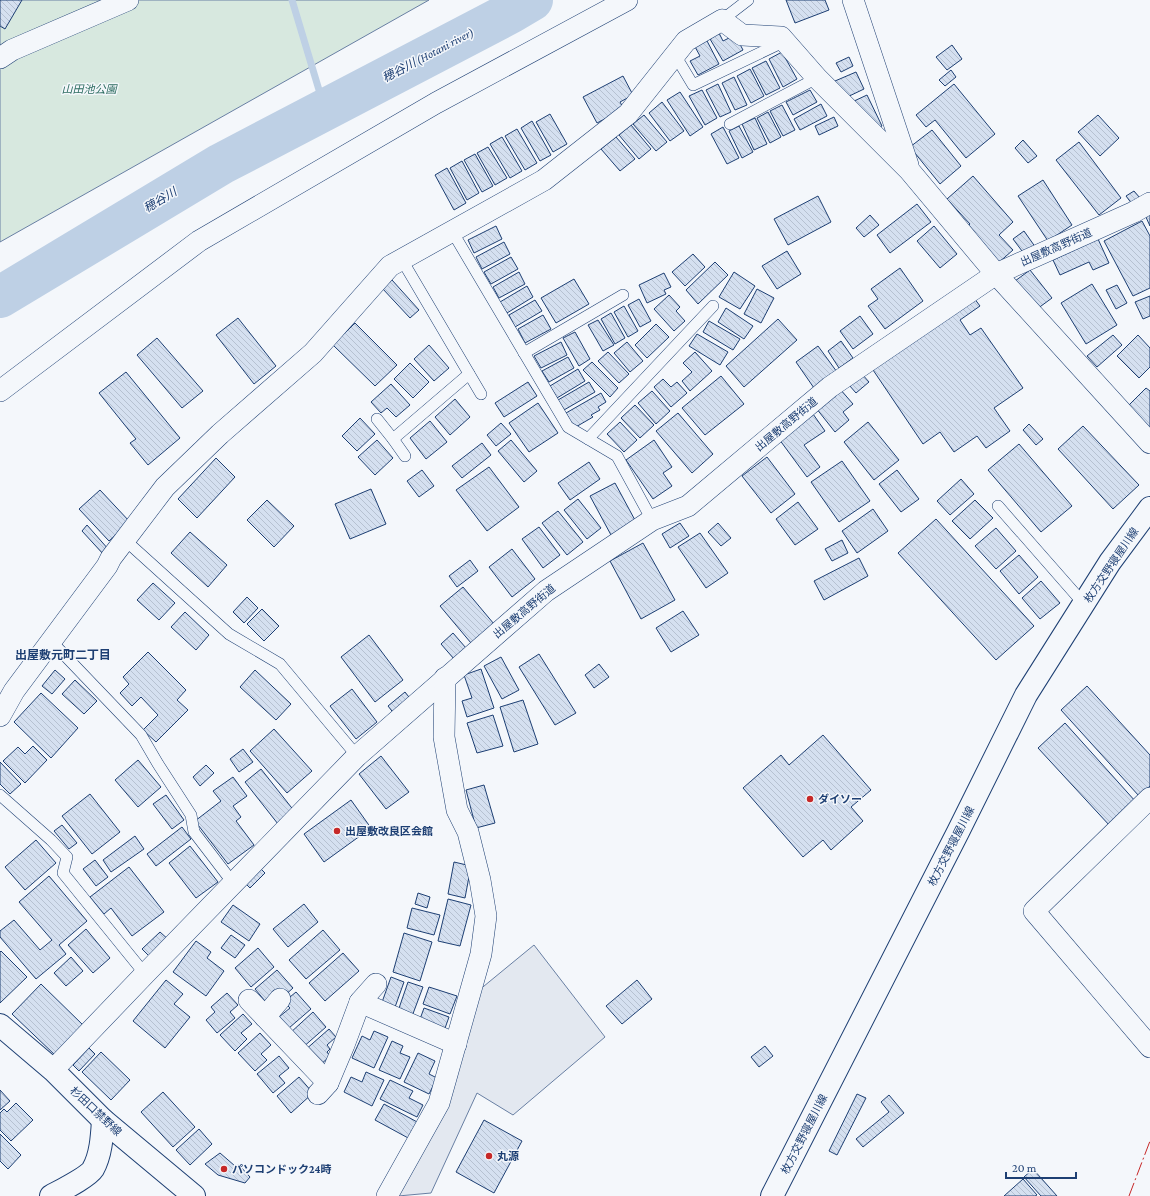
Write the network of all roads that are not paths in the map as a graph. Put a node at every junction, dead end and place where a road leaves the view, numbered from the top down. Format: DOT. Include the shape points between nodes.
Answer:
graph roads {
  1 [pos="128,0"];
  2 [pos="627,0"];
  3 [pos="748,0"];
  4 [pos="853,0"];
  5 [pos="722,20"];
  6 [pos="786,41"];
  7 [pos="675,55"];
  8 [pos="0,58"];
  9 [pos="817,78"];
  10 [pos="730,124"];
  11 [pos="909,170"];
  12 [pos="1150,203"];
  13 [pos="452,231"];
  14 [pos="402,260"];
  15 [pos="996,274"];
  16 [pos="623,295"];
  17 [pos="712,306"];
  18 [pos="524,353"];
  19 [pos="469,374"];
  20 [pos="0,391"];
  21 [pos="481,394"];
  22 [pos="377,419"];
  23 [pos="393,439"];
  24 [pos="588,439"];
  25 [pos="1150,443"];
  26 [pos="405,456"];
  27 [pos="998,506"];
  28 [pos="1150,508"];
  29 [pos="652,520"];
  30 [pos="125,540"];
  31 [pos="1084,604"];
  32 [pos="51,641"];
  33 [pos="445,678"];
  34 [pos="0,716"];
  35 [pos="357,756"];
  36 [pos="0,795"];
  37 [pos="1150,798"];
  38 [pos="233,883"];
  39 [pos="145,974"];
  40 [pos="376,984"];
  41 [pos="280,999"];
  42 [pos="249,1000"];
  43 [pos="360,1002"];
  44 [pos="265,1017"];
  45 [pos="0,1025"];
  46 [pos="456,1044"];
  47 [pos="1150,1047"];
  48 [pos="53,1070"];
  49 [pos="103,1120"];
  50 [pos="51,1196"];
  51 [pos="194,1196"];
  52 [pos="387,1196"];
  53 [pos="772,1196"];
  1 -- 8 [label="street" via="12,50"];
  2 -- 20 [label="street" via="436,103 199,241"];
  3 -- 5 [label="lane"];
  4 -- 11 [label="street"];
  5 -- 6 [label="street" via="742,35 781,37"];
  5 -- 7 [label="street" via="686,41"];
  6 -- 7 [label="lane" via="693,85"];
  6 -- 9 [label="street"];
  7 -- 13 [label="street" via="628,114 544,180"];
  9 -- 10 [label="lane"];
  9 -- 11 [label="street"];
  11 -- 15 [label="street"];
  12 -- 15 [label="street, 出屋敷高野街道"];
  13 -- 14 [label="street"];
  13 -- 18 [label="lane"];
  14 -- 19 [label="lane"];
  14 -- 30 [label="street" via="390,266 313,353 220,434 165,487"];
  15 -- 25 [label="street"];
  15 -- 29 [label="street, 出屋敷高野街道" via="830,387 688,506"];
  16 -- 18 [label="lane"];
  17 -- 24 [label="lane"];
  18 -- 24 [label="lane" via="568,427"];
  19 -- 21 [label="lane"];
  19 -- 23 [label="lane"];
  22 -- 23 [label="lane"];
  23 -- 26 [label="lane"];
  24 -- 29 [label="lane" via="617,456"];
  27 -- 31 [label="lane"];
  28 -- 31 [label="main road, 枚方交野寝屋川線" via="1110,562"];
  29 -- 33 [label="street, 出屋敷高野街道" via="546,591"];
  30 -- 32 [label="street"];
  30 -- 35 [label="lane" via="229,634 280,664"];
  31 -- 53 [label="main road, 枚方交野寝屋川線" via="1026,695"];
  32 -- 34 [label="street" via="14,690"];
  32 -- 38 [label="lane" via="141,735 191,815 194,832"];
  33 -- 35 [label="street, 出屋敷高野街道"];
  33 -- 46 [label="street" via="444,738 457,810 468,832 486,916 481,954"];
  35 -- 38 [label="street, 出屋敷高野街道"];
  36 -- 39 [label="lane" via="67,857 63,874"];
  37 -- 47 [label="street" via="1034,911"];
  38 -- 39 [label="street, 出屋敷高野街道"];
  39 -- 48 [label="street, 出屋敷高野街道"];
  40 -- 43 [label="street"];
  41 -- 44 [label="street"];
  42 -- 44 [label="street"];
  43 -- 44 [label="street" via="344,1045 323,1088"];
  43 -- 46 [label="street"];
  45 -- 48 [label="main road, 杉田口禁野線"];
  46 -- 52 [label="street" via="439,1103"];
  48 -- 49 [label="main road, 杉田口禁野線"];
  49 -- 50 [label="main road" via="102,1144 92,1170"];
  49 -- 51 [label="main road, 杉田口禁野線"];
}
